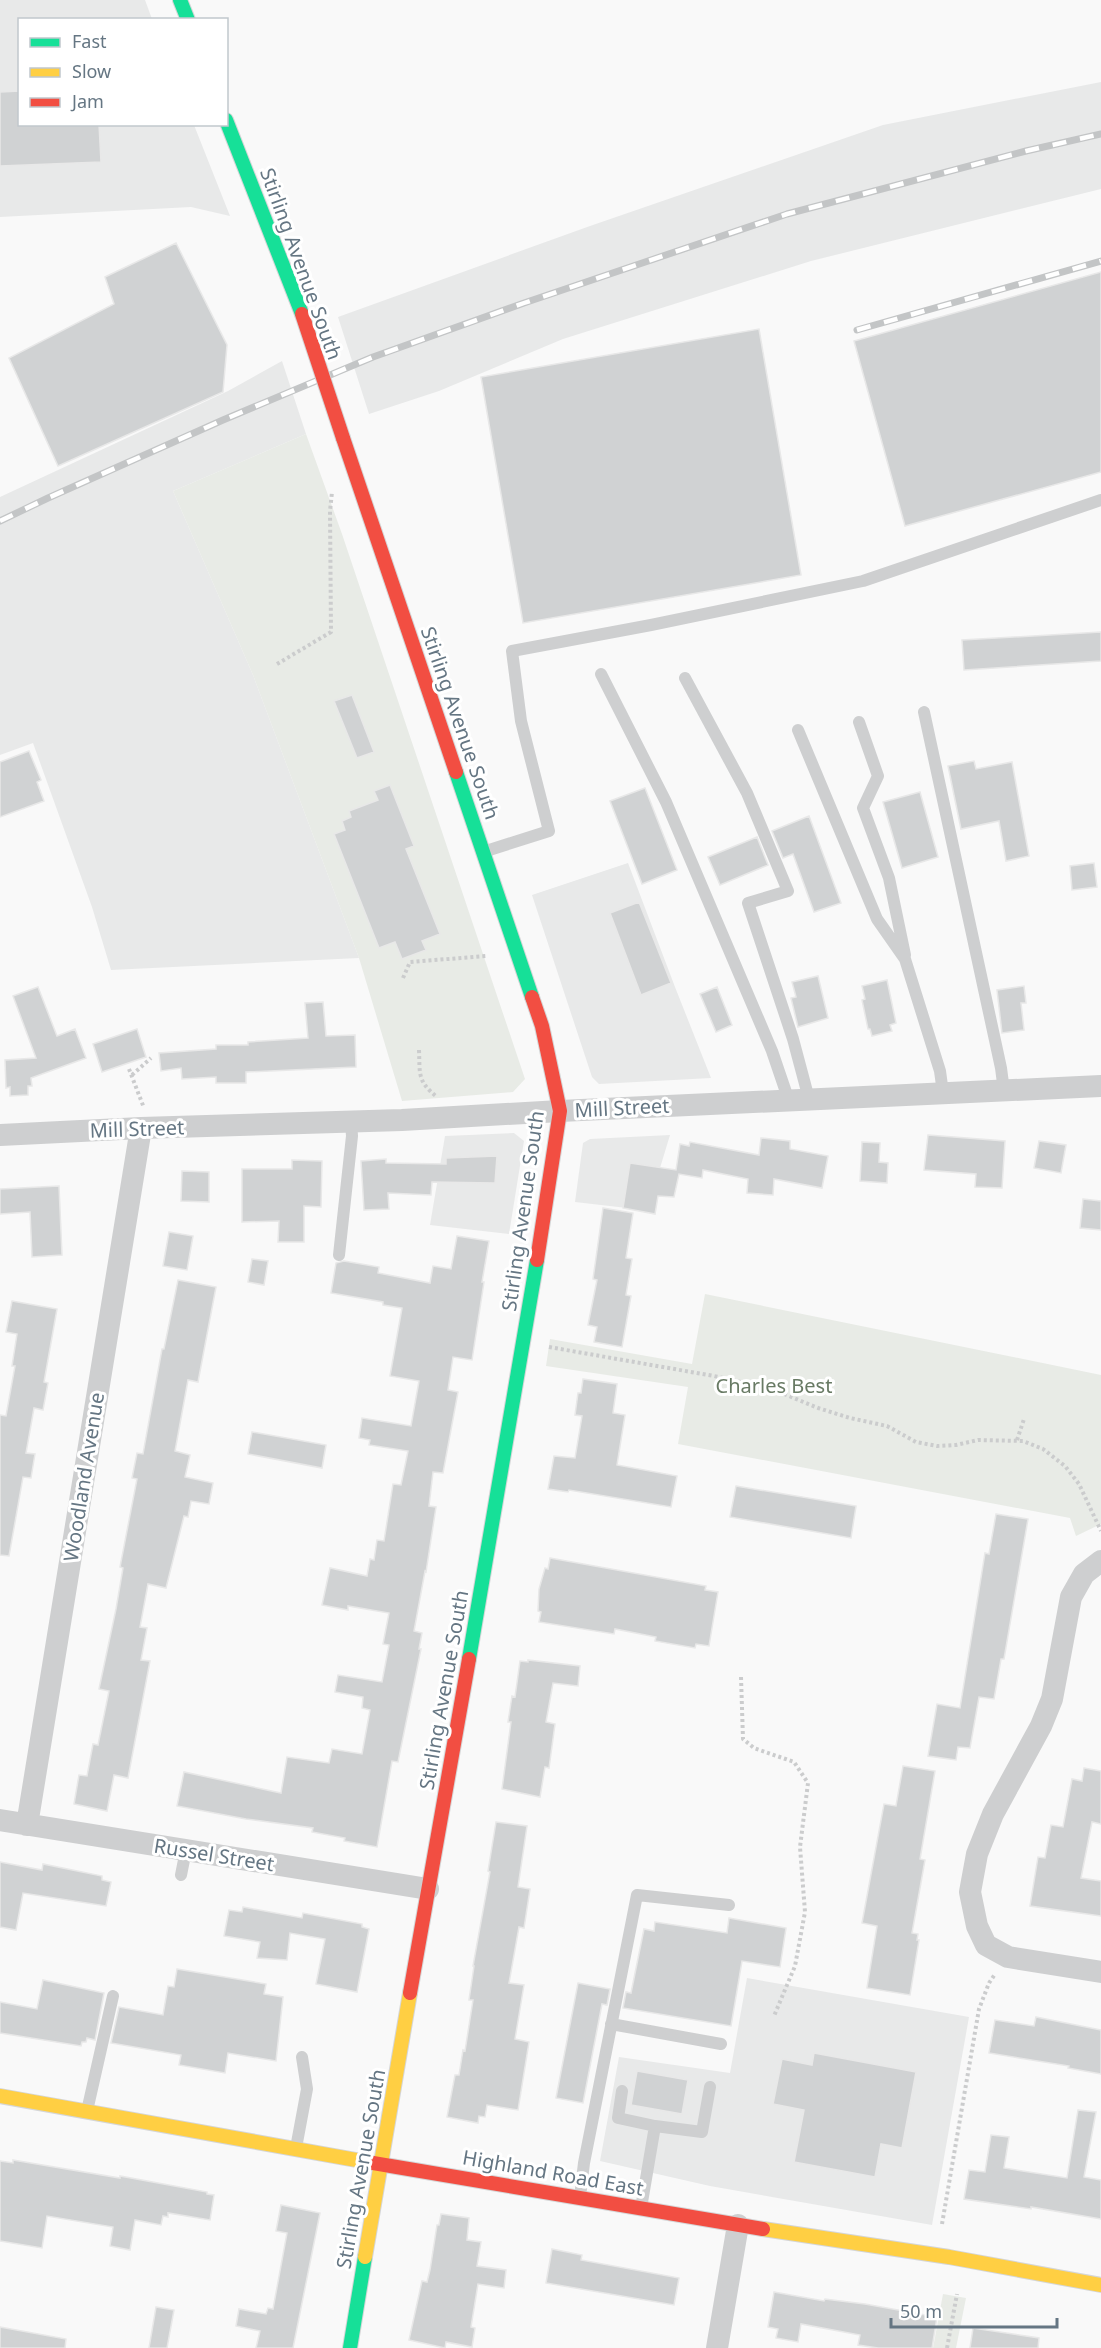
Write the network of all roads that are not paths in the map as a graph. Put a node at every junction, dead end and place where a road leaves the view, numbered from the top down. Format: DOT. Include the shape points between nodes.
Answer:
graph roads {
  1 [pos="180,0"];
  2 [pos="187,18"];
  3 [pos="228,125"];
  4 [pos="1101,500"];
  5 [pos="601,674"];
  6 [pos="685,678"];
  7 [pos="924,712"];
  8 [pos="859,722"];
  9 [pos="798,730"];
  10 [pos="483,852"];
  11 [pos="906,959"];
  12 [pos="1101,1086"];
  13 [pos="1004,1090"];
  14 [pos="942,1093"];
  15 [pos="799,1100"];
  16 [pos="560,1111"];
  17 [pos="143,1121"];
  18 [pos="351,1122"];
  19 [pos="0,1135"];
  20 [pos="339,1255"];
  21 [pos="1101,1560"];
  22 [pos="0,1820"];
  23 [pos="27,1825"];
  24 [pos="186,1850"];
  25 [pos="181,1875"];
  26 [pos="428,1889"];
  27 [pos="729,1905"];
  28 [pos="1101,1972"];
  29 [pos="113,1996"];
  30 [pos="610,2024"];
  31 [pos="721,2044"];
  32 [pos="302,2057"];
  33 [pos="710,2087"];
  34 [pos="622,2091"];
  35 [pos="0,2096"];
  36 [pos="87,2111"];
  37 [pos="655,2126"];
  38 [pos="296,2148"];
  39 [pos="382,2163"];
  40 [pos="580,2197"];
  41 [pos="641,2208"];
  42 [pos="738,2224"];
  43 [pos="1101,2284"];
  44 [pos="350,2348"];
  45 [pos="717,2348"];
  1 -- 2 [label="street"];
  3 -- 10 [label="street, Stirling Avenue South, bridge" via="302,314"];
  4 -- 10 [label="lane" via="863,581 512,651 521,721 549,831"];
  5 -- 15 [label="lane" via="666,802 772,1051"];
  6 -- 15 [label="lane" via="752,803 788,891 748,903 793,1039"];
  7 -- 13 [label="lane"];
  8 -- 11 [label="lane" via="878,776 862,808 889,878"];
  9 -- 11 [label="lane" via="877,919"];
  10 -- 16 [label="street, Stirling Avenue South" via="542,1026"];
  11 -- 14 [label="lane" via="940,1071"];
  12 -- 13 [label="street, Mill Street"];
  13 -- 14 [label="street, Mill Street"];
  14 -- 15 [label="street, Mill Street"];
  15 -- 16 [label="street, Mill Street"];
  16 -- 18 [label="street, Mill Street"];
  16 -- 26 [label="street, Stirling Avenue South" via="498,1499"];
  17 -- 18 [label="street, Mill Street"];
  17 -- 19 [label="street, Mill Street"];
  17 -- 23 [label="street, Woodland Avenue"];
  18 -- 20 [label="lane"];
  21 -- 28 [label="street" via="1084,1574 1071,1597 1052,1699 993,1814 977,1854 970,1892 977,1926 987,1945 1008,1957"];
  22 -- 23 [label="street, Russel Street"];
  23 -- 24 [label="street, Russel Street"];
  24 -- 25 [label="lane"];
  24 -- 26 [label="street, Russel Street"];
  26 -- 39 [label="street, Stirling Avenue South"];
  27 -- 30 [label="lane" via="637,1895"];
  29 -- 36 [label="lane"];
  30 -- 31 [label="lane"];
  30 -- 40 [label="lane"];
  32 -- 38 [label="lane" via="307,2089"];
  33 -- 37 [label="lane" via="702,2132"];
  34 -- 37 [label="lane" via="618,2118"];
  35 -- 36 [label="street, Highland Road East"];
  36 -- 38 [label="street, Highland Road East"];
  37 -- 41 [label="lane"];
  38 -- 39 [label="street, Highland Road East"];
  39 -- 40 [label="street, Highland Road East"];
  39 -- 44 [label="street, Stirling Avenue South"];
  40 -- 41 [label="street, Highland Road East"];
  41 -- 42 [label="street, Highland Road East"];
  42 -- 43 [label="street, Highland Road East"];
  42 -- 45 [label="street"];
}
